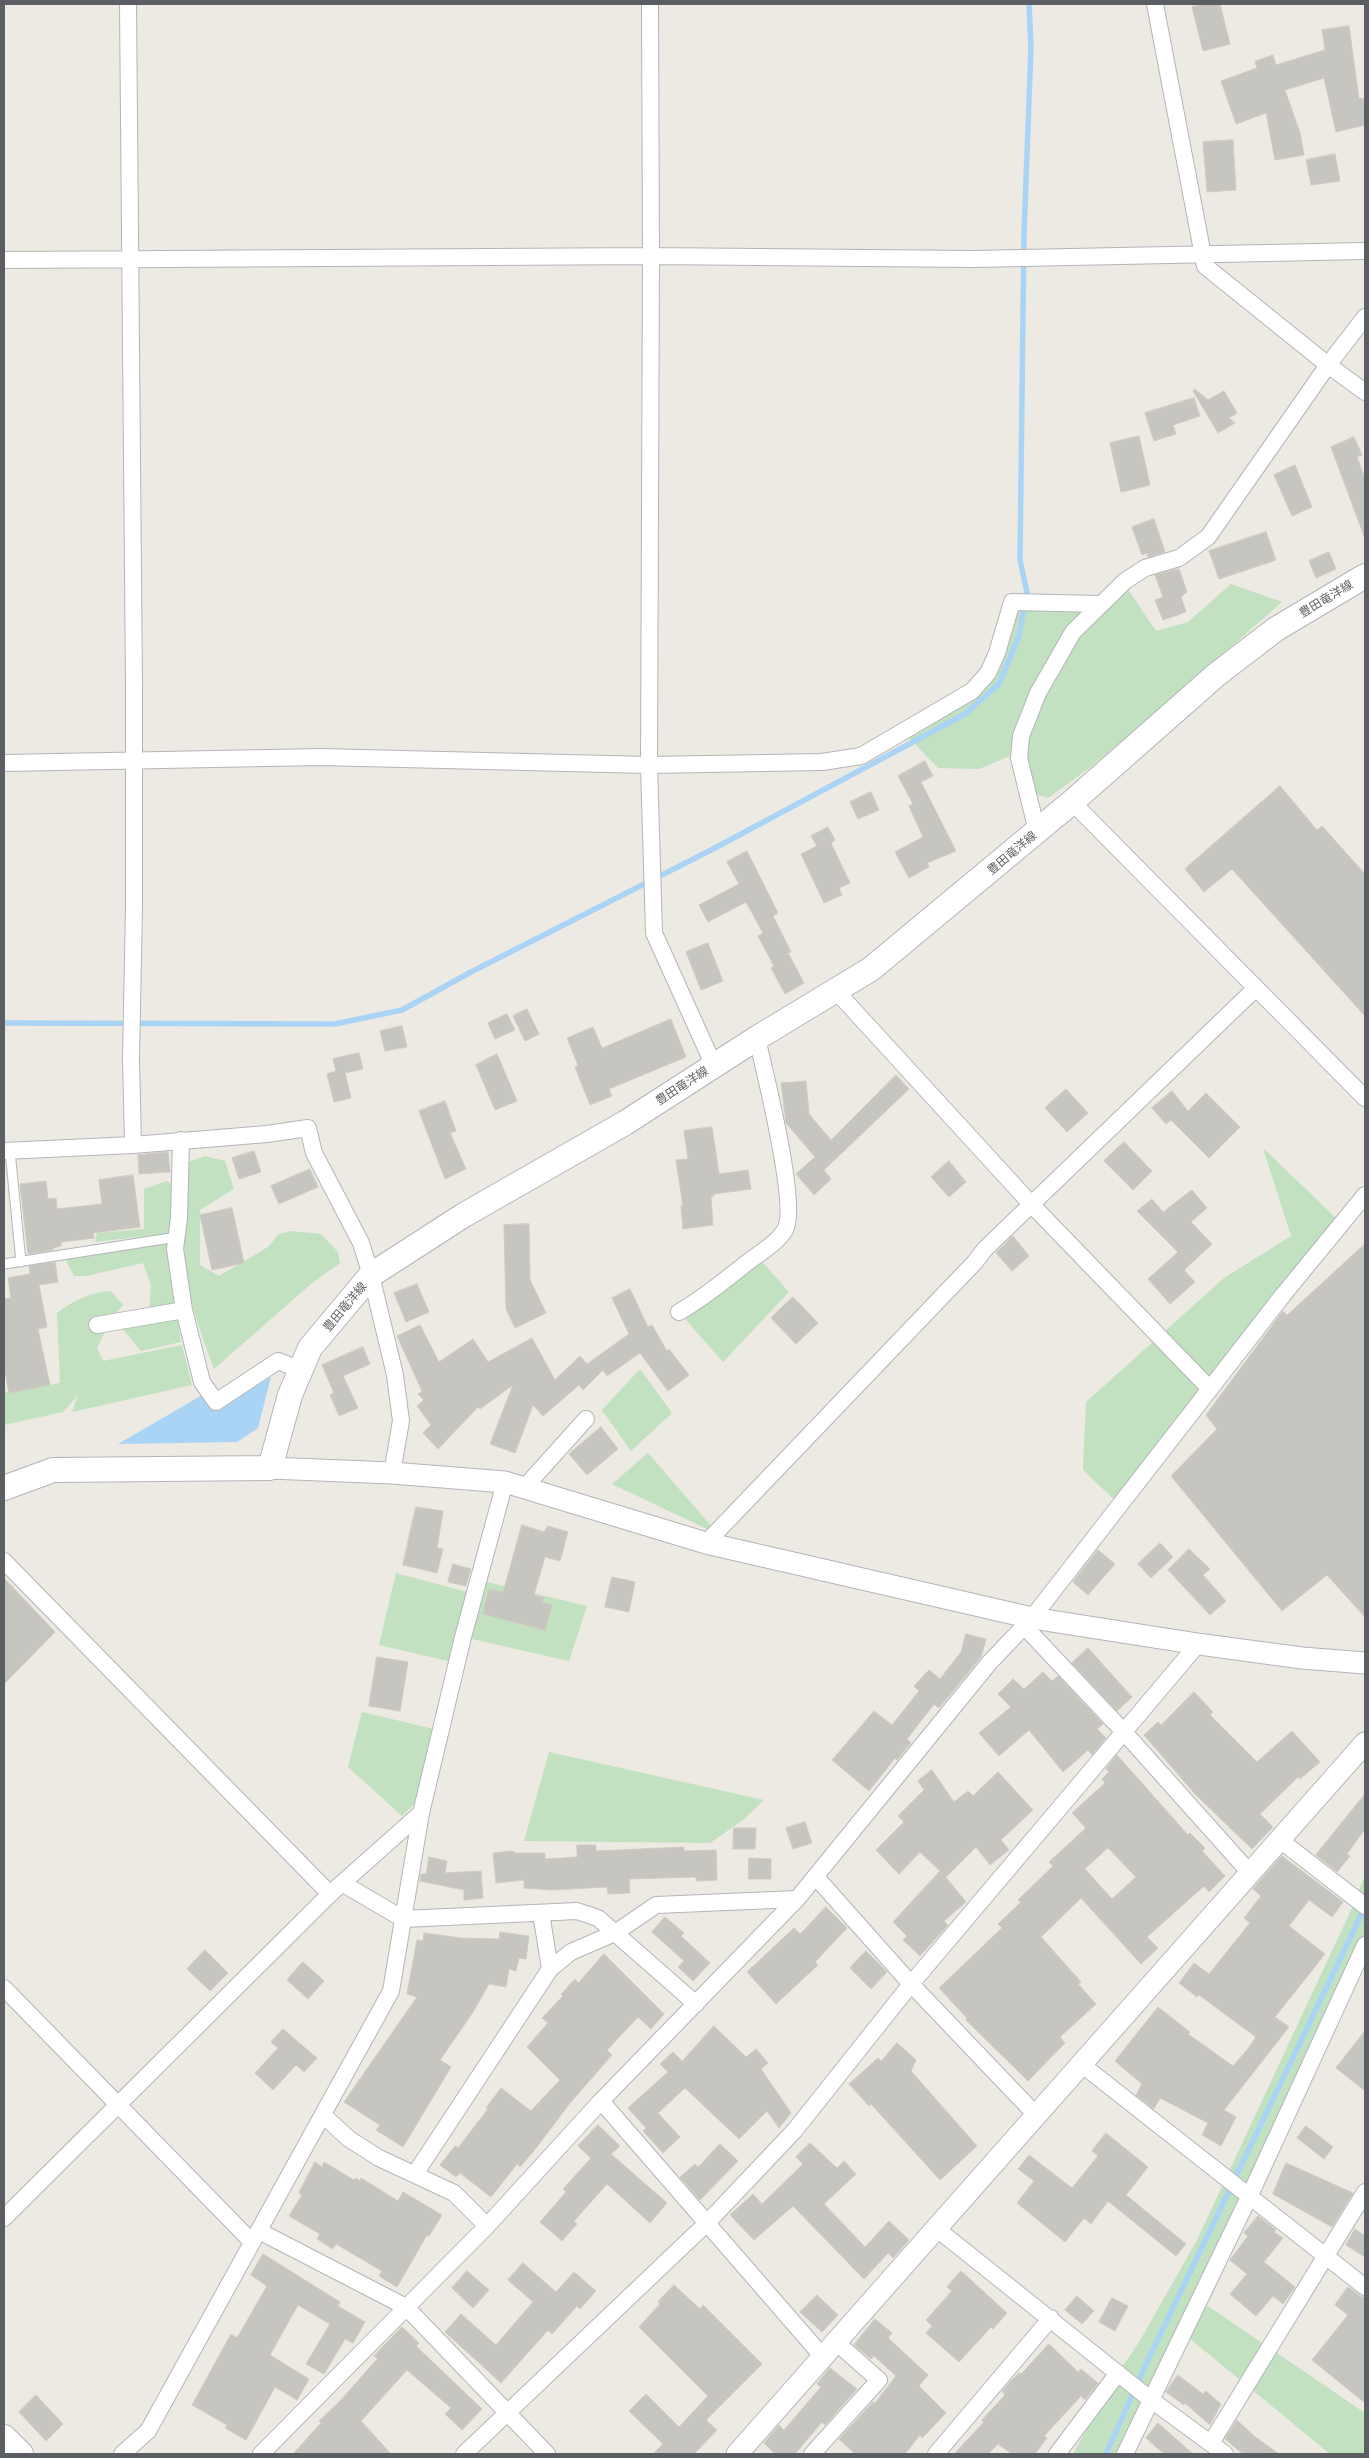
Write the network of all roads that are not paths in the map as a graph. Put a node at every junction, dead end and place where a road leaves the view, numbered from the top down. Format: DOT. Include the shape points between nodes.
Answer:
graph roads {
  1 [pos="128,4"];
  2 [pos="650,4"];
  3 [pos="1155,4"];
  4 [pos="1365,251"];
  5 [pos="1202,255"];
  6 [pos="651,256"];
  7 [pos="129,259"];
  8 [pos="4,260"];
  9 [pos="1365,318"];
  10 [pos="1328,365"];
  11 [pos="1365,392"];
  12 [pos="1365,576"];
  13 [pos="1100,604"];
  14 [pos="133,762"];
  15 [pos="4,763"];
  16 [pos="648,765"];
  17 [pos="1072,802"];
  18 [pos="1038,831"];
  19 [pos="1256,988"];
  20 [pos="837,992"];
  21 [pos="757,1038"];
  22 [pos="714,1066"];
  23 [pos="1365,1098"];
  24 [pos="181,1140"];
  25 [pos="133,1145"];
  26 [pos="7,1151"];
  27 [pos="1365,1195"];
  28 [pos="1031,1204"];
  29 [pos="177,1238"];
  30 [pos="21,1262"];
  31 [pos="4,1264"];
  32 [pos="371,1275"];
  33 [pos="184,1310"];
  34 [pos="679,1312"];
  35 [pos="97,1324"];
  36 [pos="301,1370"];
  37 [pos="1210,1389"];
  38 [pos="586,1419"];
  39 [pos="270,1468"];
  40 [pos="392,1472"];
  41 [pos="515,1485"];
  42 [pos="4,1488"];
  43 [pos="706,1543"];
  44 [pos="4,1561"];
  45 [pos="1028,1622"];
  46 [pos="1198,1644"];
  47 [pos="1365,1663"];
  48 [pos="1124,1732"];
  49 [pos="1365,1743"];
  50 [pos="421,1813"];
  51 [pos="1280,1840"];
  52 [pos="1250,1873"];
  53 [pos="816,1877"];
  54 [pos="342,1883"];
  55 [pos="330,1894"];
  56 [pos="797,1899"];
  57 [pos="1365,1906"];
  58 [pos="541,1913"];
  59 [pos="403,1919"];
  60 [pos="615,1932"];
  61 [pos="1365,1945"];
  62 [pos="550,1969"];
  63 [pos="911,1984"];
  64 [pos="4,1988"];
  65 [pos="696,2004"];
  66 [pos="1081,2064"];
  67 [pos="601,2102"];
  68 [pos="119,2103"];
  69 [pos="323,2115"];
  70 [pos="1036,2115"];
  71 [pos="415,2174"];
  72 [pos="1365,2192"];
  73 [pos="1250,2195"];
  74 [pos="4,2218"];
  75 [pos="707,2223"];
  76 [pos="487,2226"];
  77 [pos="936,2229"];
  78 [pos="255,2236"];
  79 [pos="1326,2255"];
  80 [pos="1365,2287"];
  81 [pos="406,2307"];
  82 [pos="1051,2318"];
  83 [pos="830,2350"];
  84 [pos="1118,2373"];
  85 [pos="1150,2399"];
  86 [pos="508,2413"];
  87 [pos="4,2437"];
  88 [pos="1210,2443"];
  89 [pos="21,2454"];
  90 [pos="122,2454"];
  91 [pos="261,2454"];
  92 [pos="464,2454"];
  93 [pos="547,2454"];
  94 [pos="737,2454"];
  95 [pos="812,2454"];
  96 [pos="936,2454"];
  97 [pos="1057,2454"];
  98 [pos="1125,2454"];
  99 [pos="1225,2454"];
  1 -- 7 [label="street"];
  2 -- 6 [label="street"];
  3 -- 5 [label="street"];
  4 -- 5 [label="street"];
  5 -- 6 [label="street" via="972,259"];
  5 -- 10 [label="street" via="1205,266"];
  6 -- 7 [label="street"];
  6 -- 16 [label="street"];
  7 -- 8 [label="street"];
  7 -- 14 [label="street"];
  9 -- 10 [label="street"];
  10 -- 11 [label="street"];
  10 -- 13 [label="street" via="1208,537 1179,558 1145,568 1125,580"];
  12 -- 17 [label="main road, 豊田竜洋線" via="1276,629 1216,676"];
  13 -- 16 [label="street" via="1012,602 997,653 988,672 972,690 861,756 822,762"];
  13 -- 18 [label="street" via="1072,632 1038,693 1021,736 1018,758"];
  14 -- 15 [label="street"];
  14 -- 16 [label="street" via="320,758"];
  14 -- 25 [label="street"];
  16 -- 22 [label="street" via="654,933"];
  17 -- 18 [label="main road, 豊田竜洋線"];
  17 -- 19 [label="street"];
  18 -- 20 [label="main road, 豊田竜洋線" via="907,941"];
  19 -- 23 [label="street"];
  19 -- 28 [label="street"];
  20 -- 21 [label="main road, 豊田竜洋線"];
  20 -- 28 [label="street"];
  21 -- 22 [label="main road, 豊田竜洋線"];
  21 -- 34 [label="street" via="780,1137 788,1202 786,1228 773,1244"];
  22 -- 32 [label="main road, 豊田竜洋線" via="625,1123 464,1215"];
  24 -- 25 [label="street"];
  24 -- 29 [label="street"];
  24 -- 32 [label="street" via="308,1128 314,1153 362,1242"];
  25 -- 26 [label="street"];
  26 -- 30 [label="lane"];
  27 -- 37 [label="street"];
  28 -- 37 [label="street"];
  28 -- 43 [label="street"];
  29 -- 30 [label="lane"];
  29 -- 33 [label="street"];
  30 -- 31 [label="lane"];
  32 -- 36 [label="main road, 豊田竜洋線" via="310,1348"];
  32 -- 40 [label="street" via="395,1375 401,1421"];
  33 -- 35 [label="street"];
  33 -- 36 [label="street" via="202,1382 216,1402 278,1360"];
  36 -- 39 [label="main road, 豊田竜洋線" via="290,1395"];
  37 -- 45 [label="street"];
  38 -- 41 [label="street"];
  39 -- 40 [label="street"];
  39 -- 42 [label="main road" via="53,1470"];
  40 -- 41 [label="street"];
  41 -- 43 [label="street"];
  41 -- 50 [label="street" via="463,1637"];
  43 -- 45 [label="street"];
  44 -- 55 [label="street"];
  45 -- 46 [label="street"];
  45 -- 48 [label="street"];
  45 -- 53 [label="street" via="990,1662"];
  46 -- 47 [label="street"];
  46 -- 48 [label="street"];
  48 -- 52 [label="street"];
  48 -- 63 [label="street"];
  49 -- 51 [label="street"];
  50 -- 54 [label="street"];
  50 -- 59 [label="street"];
  51 -- 52 [label="street"];
  51 -- 57 [label="street"];
  52 -- 66 [label="street"];
  53 -- 56 [label="street"];
  53 -- 63 [label="street"];
  54 -- 55 [label="street"];
  54 -- 59 [label="street"];
  55 -- 68 [label="street"];
  56 -- 60 [label="street" via="656,1905"];
  56 -- 65 [label="street"];
  58 -- 59 [label="street"];
  58 -- 60 [label="street" via="577,1911 598,1918"];
  58 -- 62 [label="street"];
  59 -- 69 [label="street" via="391,1991"];
  60 -- 62 [label="street" via="571,1952"];
  60 -- 65 [label="street"];
  61 -- 73 [label="street"];
  62 -- 71 [label="street"];
  63 -- 70 [label="street"];
  63 -- 75 [label="street" via="795,2130"];
  64 -- 68 [label="street"];
  65 -- 67 [label="street"];
  66 -- 70 [label="street"];
  66 -- 73 [label="street"];
  67 -- 75 [label="street"];
  67 -- 76 [label="street"];
  68 -- 74 [label="street"];
  68 -- 78 [label="street"];
  69 -- 71 [label="street" via="349,2139 379,2158"];
  69 -- 78 [label="street"];
  70 -- 77 [label="street"];
  71 -- 76 [label="street" via="454,2193"];
  72 -- 79 [label="street"];
  73 -- 79 [label="street"];
  73 -- 85 [label="street"];
  75 -- 83 [label="street"];
  75 -- 86 [label="street"];
  76 -- 81 [label="street"];
  77 -- 82 [label="street"];
  77 -- 83 [label="street"];
  78 -- 81 [label="street"];
  78 -- 90 [label="street" via="148,2430"];
  79 -- 80 [label="street"];
  79 -- 88 [label="street"];
  81 -- 86 [label="street"];
  81 -- 91 [label="street"];
  82 -- 84 [label="street"];
  82 -- 96 [label="street"];
  83 -- 94 [label="street"];
  83 -- 95 [label="street" via="879,2380"];
  84 -- 85 [label="street"];
  84 -- 97 [label="street"];
  85 -- 88 [label="street"];
  85 -- 98 [label="street"];
  86 -- 92 [label="street"];
  86 -- 93 [label="street"];
  87 -- 89 [label="main road"];
  88 -- 99 [label="street"];
}
